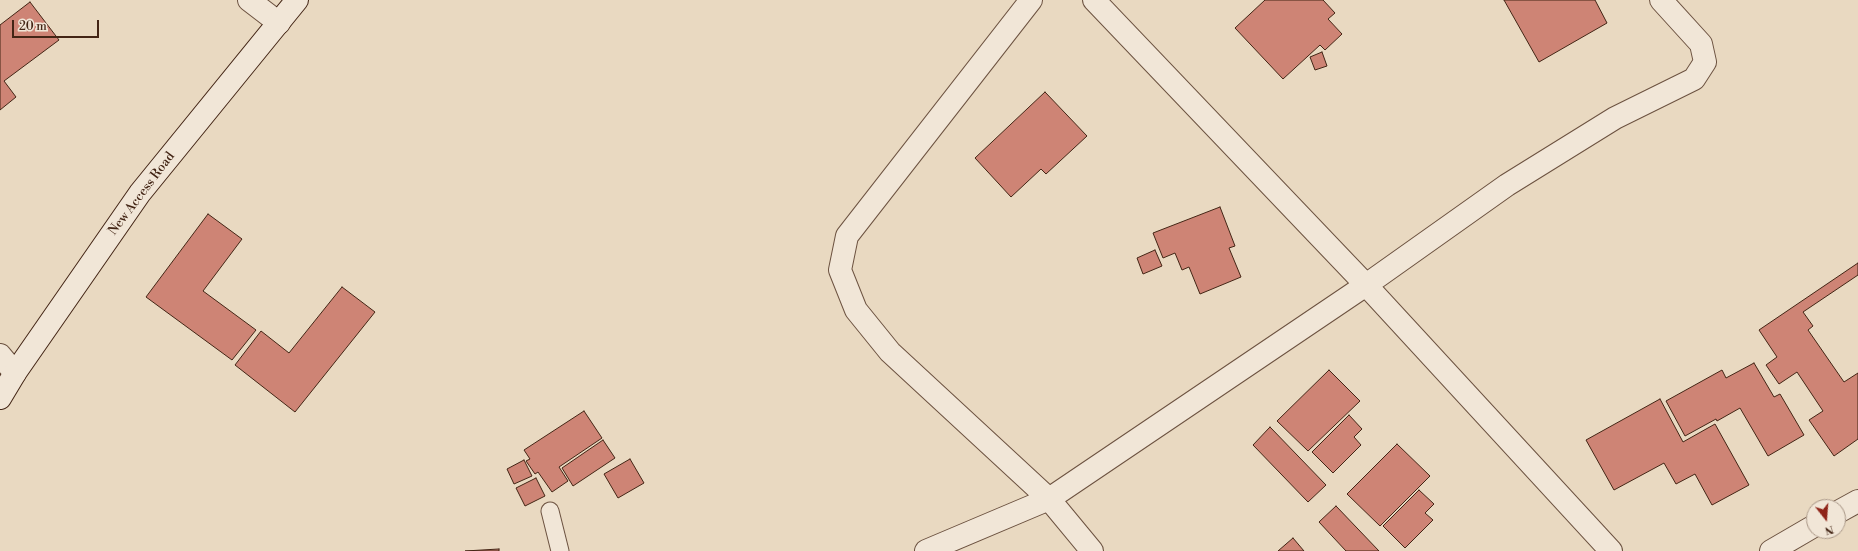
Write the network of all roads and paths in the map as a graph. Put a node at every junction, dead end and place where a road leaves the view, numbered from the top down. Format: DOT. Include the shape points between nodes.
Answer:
graph roads {
  1 [pos="249,0"];
  2 [pos="297,0"];
  3 [pos="1031,0"];
  4 [pos="1094,0"];
  5 [pos="1661,0"];
  6 [pos="279,23"];
  7 [pos="1366,285"];
  8 [pos="0,355"];
  9 [pos="15,373"];
  10 [pos="0,398"];
  11 [pos="1049,499"];
  12 [pos="1858,501"];
  13 [pos="1846,508"];
  14 [pos="550,511"];
  15 [pos="1806,531"];
  16 [pos="560,551"];
  17 [pos="926,551"];
  18 [pos="1092,551"];
  19 [pos="1611,551"];
  20 [pos="1771,551"];
  1 -- 6 [label="street"];
  2 -- 6 [label="street, New Access Road"];
  3 -- 11 [label="street" via="847,236 840,270 856,310 890,352"];
  4 -- 7 [label="street"];
  5 -- 7 [label="street" via="1701,44 1705,62 1694,79 1615,118 1507,185"];
  6 -- 9 [label="street, New Access Road" via="140,194"];
  7 -- 11 [label="street"];
  7 -- 19 [label="street"];
  8 -- 9 [label="street"];
  9 -- 10 [label="street, New Access Road"];
  11 -- 17 [label="street"];
  11 -- 18 [label="street"];
  12 -- 13 [label="street"];
  14 -- 16 [label="lane"];
  15 -- 20 [label="street"];
}
